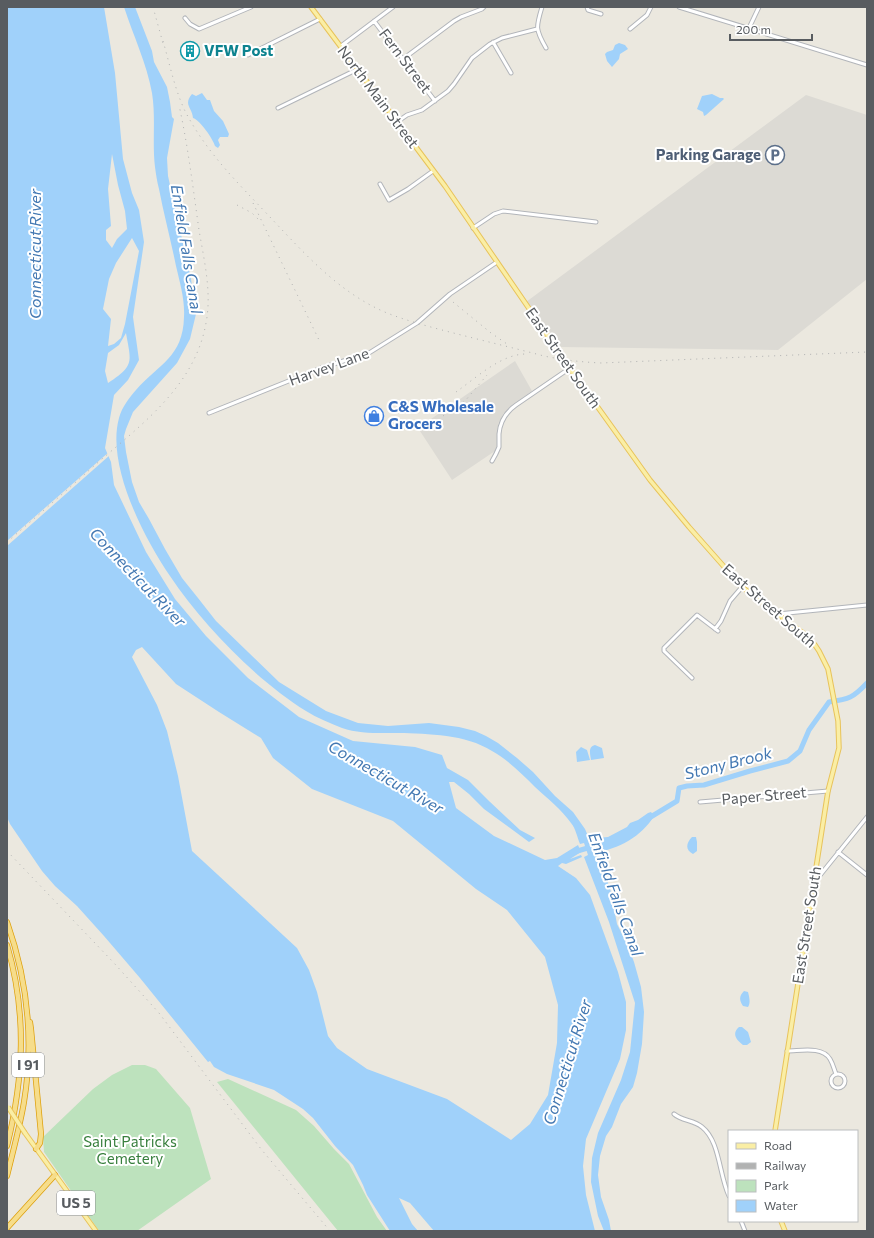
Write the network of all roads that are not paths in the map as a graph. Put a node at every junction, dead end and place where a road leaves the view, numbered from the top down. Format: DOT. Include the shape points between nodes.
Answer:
graph roads {
  1 [pos="251,7"];
  2 [pos="311,7"];
  3 [pos="394,7"];
  4 [pos="484,7"];
  5 [pos="542,7"];
  6 [pos="587,7"];
  7 [pos="651,7"];
  8 [pos="681,7"];
  9 [pos="759,7"];
  10 [pos="601,14"];
  11 [pos="185,18"];
  12 [pos="320,19"];
  13 [pos="374,21"];
  14 [pos="749,28"];
  15 [pos="537,29"];
  16 [pos="630,29"];
  17 [pos="493,42"];
  18 [pos="341,46"];
  19 [pos="546,48"];
  20 [pos="248,55"];
  21 [pos="403,59"];
  22 [pos="867,65"];
  23 [pos="358,69"];
  24 [pos="511,73"];
  25 [pos="435,101"];
  26 [pos="278,108"];
  27 [pos="397,122"];
  28 [pos="433,171"];
  29 [pos="380,184"];
  30 [pos="445,186"];
  31 [pos="596,222"];
  32 [pos="473,228"];
  33 [pos="497,262"];
  34 [pos="570,368"];
  35 [pos="209,413"];
  36 [pos="492,461"];
  37 [pos="742,587"];
  38 [pos="867,605"];
  39 [pos="778,614"];
  40 [pos="692,678"];
  41 [pos="828,791"];
  42 [pos="700,802"];
  43 [pos="867,817"];
  44 [pos="838,852"];
  45 [pos="867,875"];
  46 [pos="813,885"];
  47 [pos="7,922"];
  48 [pos="7,945"];
  49 [pos="28,1018"];
  50 [pos="787,1051"];
  51 [pos="836,1074"];
  52 [pos="7,1106"];
  53 [pos="674,1114"];
  54 [pos="775,1130"];
  55 [pos="10,1134"];
  56 [pos="7,1139"];
  57 [pos="7,1146"];
  58 [pos="36,1149"];
  59 [pos="55,1175"];
  60 [pos="7,1176"];
  61 [pos="728,1193"];
  62 [pos="7,1228"];
  63 [pos="96,1231"];
  1 -- 11 [label="street" via="198,29"];
  2 -- 12 [label="main road, North Main Street"];
  3 -- 13 [label="street"];
  4 -- 21 [label="street" via="454,21"];
  5 -- 15 [label="street"];
  6 -- 10 [label="street" via="588,10"];
  7 -- 16 [label="street" via="648,15"];
  8 -- 14 [label="street"];
  9 -- 14 [label="street"];
  12 -- 18 [label="main road, North Main Street"];
  12 -- 20 [label="street"];
  13 -- 18 [label="street"];
  13 -- 21 [label="street, Fern Street"];
  14 -- 22 [label="street"];
  15 -- 17 [label="street"];
  15 -- 19 [label="street"];
  17 -- 24 [label="street"];
  17 -- 25 [label="street" via="473,57 452,87"];
  18 -- 23 [label="main road, North Main Street"];
  21 -- 25 [label="street, Fern Street"];
  23 -- 26 [label="street"];
  23 -- 27 [label="main road, North Main Street"];
  25 -- 27 [label="street"];
  27 -- 28 [label="main road, North Main Street"];
  28 -- 29 [label="street" via="389,200"];
  28 -- 30 [label="main road, North Main Street"];
  30 -- 32 [label="main road, East Street South"];
  31 -- 32 [label="street" via="503,211"];
  32 -- 33 [label="main road, East Street South"];
  33 -- 34 [label="main road, East Street South"];
  33 -- 35 [label="street, Harvey Lane" via="450,294 418,323 369,353 325,366"];
  34 -- 36 [label="street" via="507,412 501,426 499,446"];
  34 -- 37 [label="main road, East Street South" via="650,480"];
  37 -- 39 [label="main road, East Street South"];
  37 -- 40 [label="street" via="729,602 717,630 696,615 664,648"];
  38 -- 39 [label="street"];
  39 -- 41 [label="main road, East Street South" via="815,645 824,660 831,681 838,721 839,748"];
  41 -- 42 [label="street, Paper Street"];
  41 -- 46 [label="main road, East Street South"];
  43 -- 44 [label="street"];
  44 -- 45 [label="street"];
  44 -- 46 [label="street"];
  46 -- 50 [label="main road, East Street South"];
  47 -- 49 [label="highway, I 91" via="21,973"];
  48 -- 55 [label="highway, I 91" via="17,987 21,1036 19,1089"];
  49 -- 58 [label="highway" via="32,1029 41,1134"];
  49 -- 60 [label="highway, I 91" via="25,1094"];
  50 -- 51 [label="street" via="823,1053 831,1060"];
  50 -- 54 [label="main road, East Street South"];
  51 -- 51 [label="street" via="832,1083 840,1087 844,1085 845,1079 842,1075"];
  52 -- 58 [label="main road, US 5, bridge"];
  53 -- 61 [label="street" via="699,1125 712,1137"];
  55 -- 56 [label="highway"];
  55 -- 57 [label="highway, I 91"];
  58 -- 59 [label="main road, US 5"];
  59 -- 62 [label="highway"];
  59 -- 63 [label="main road, US 5"];
}
